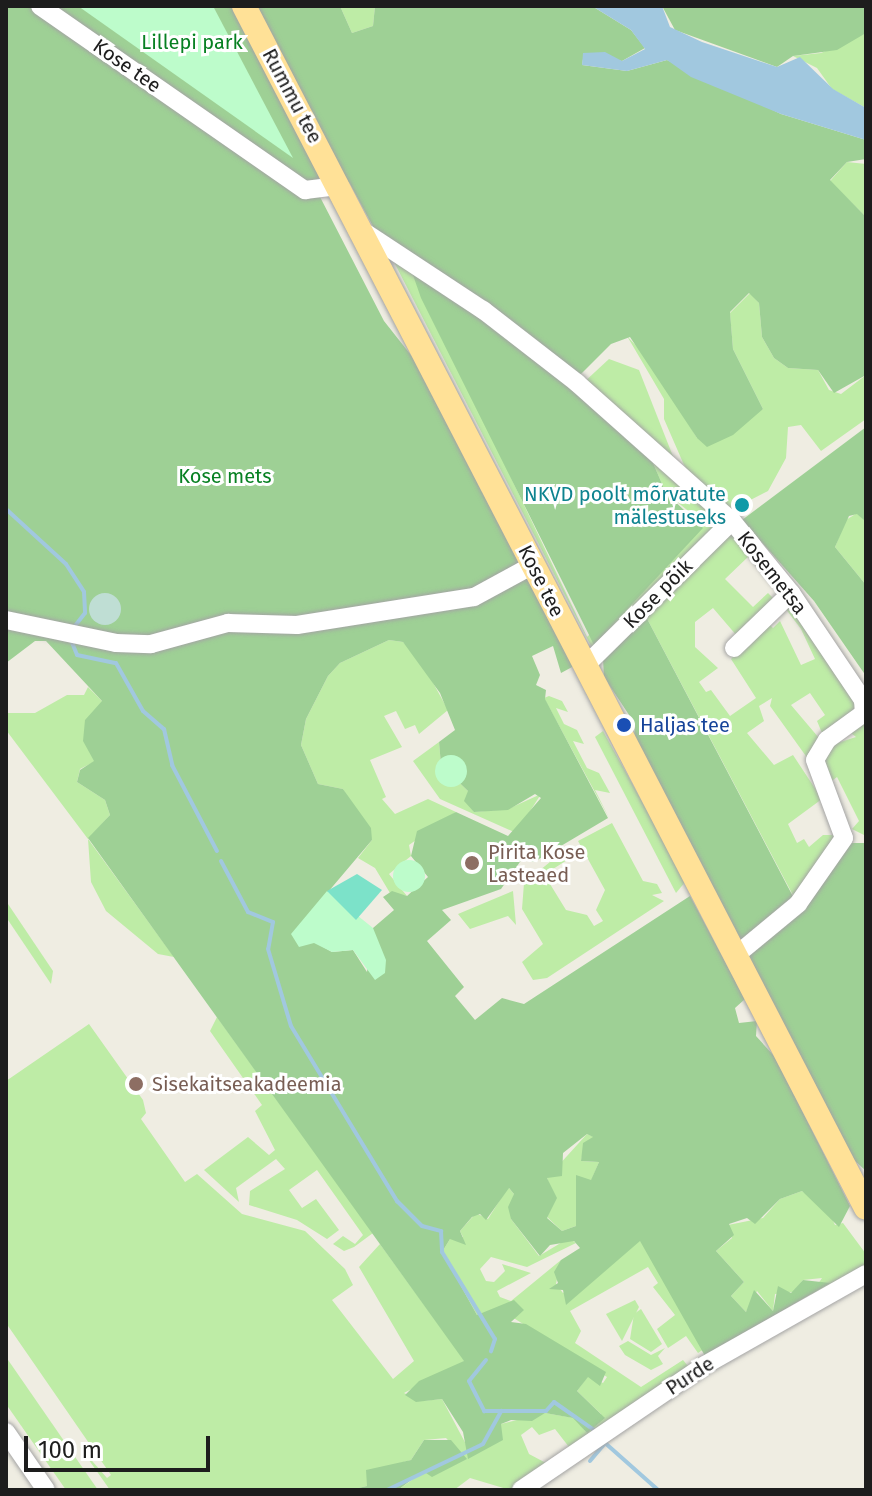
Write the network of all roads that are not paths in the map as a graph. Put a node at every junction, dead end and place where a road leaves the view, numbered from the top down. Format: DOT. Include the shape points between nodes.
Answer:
graph roads {
  1 [pos="40,6"];
  2 [pos="244,6"];
  3 [pos="340,186"];
  4 [pos="363,231"];
  5 [pos="732,521"];
  6 [pos="533,565"];
  7 [pos="791,593"];
  8 [pos="6,620"];
  9 [pos="734,648"];
  10 [pos="584,667"];
  11 [pos="734,957"];
  12 [pos="866,1208"];
  13 [pos="866,1274"];
  14 [pos="6,1432"];
  15 [pos="46,1490"];
  16 [pos="521,1490"];
  1 -- 3 [label="street, Kose tee" via="305,190"];
  2 -- 3 [label="main road, Rummu tee"];
  3 -- 4 [label="main road, Kose tee"];
  4 -- 5 [label="street, Kosemetsa" via="483,310 577,383"];
  4 -- 6 [label="main road, Kose tee"];
  5 -- 7 [label="street, Kosemetsa"];
  5 -- 10 [label="street, Kose põik"];
  6 -- 8 [label="street" via="474,597 297,625 228,623 151,644 116,643"];
  6 -- 10 [label="main road, Kose tee"];
  7 -- 9 [label="street"];
  7 -- 11 [label="street, Kosemetsa" via="865,710 816,756 815,771 844,838 798,904"];
  10 -- 11 [label="main road, Kose tee"];
  11 -- 12 [label="main road, Kose tee"];
  13 -- 16 [label="street, Purde" via="705,1365"];
  14 -- 15 [label="street"];
}
